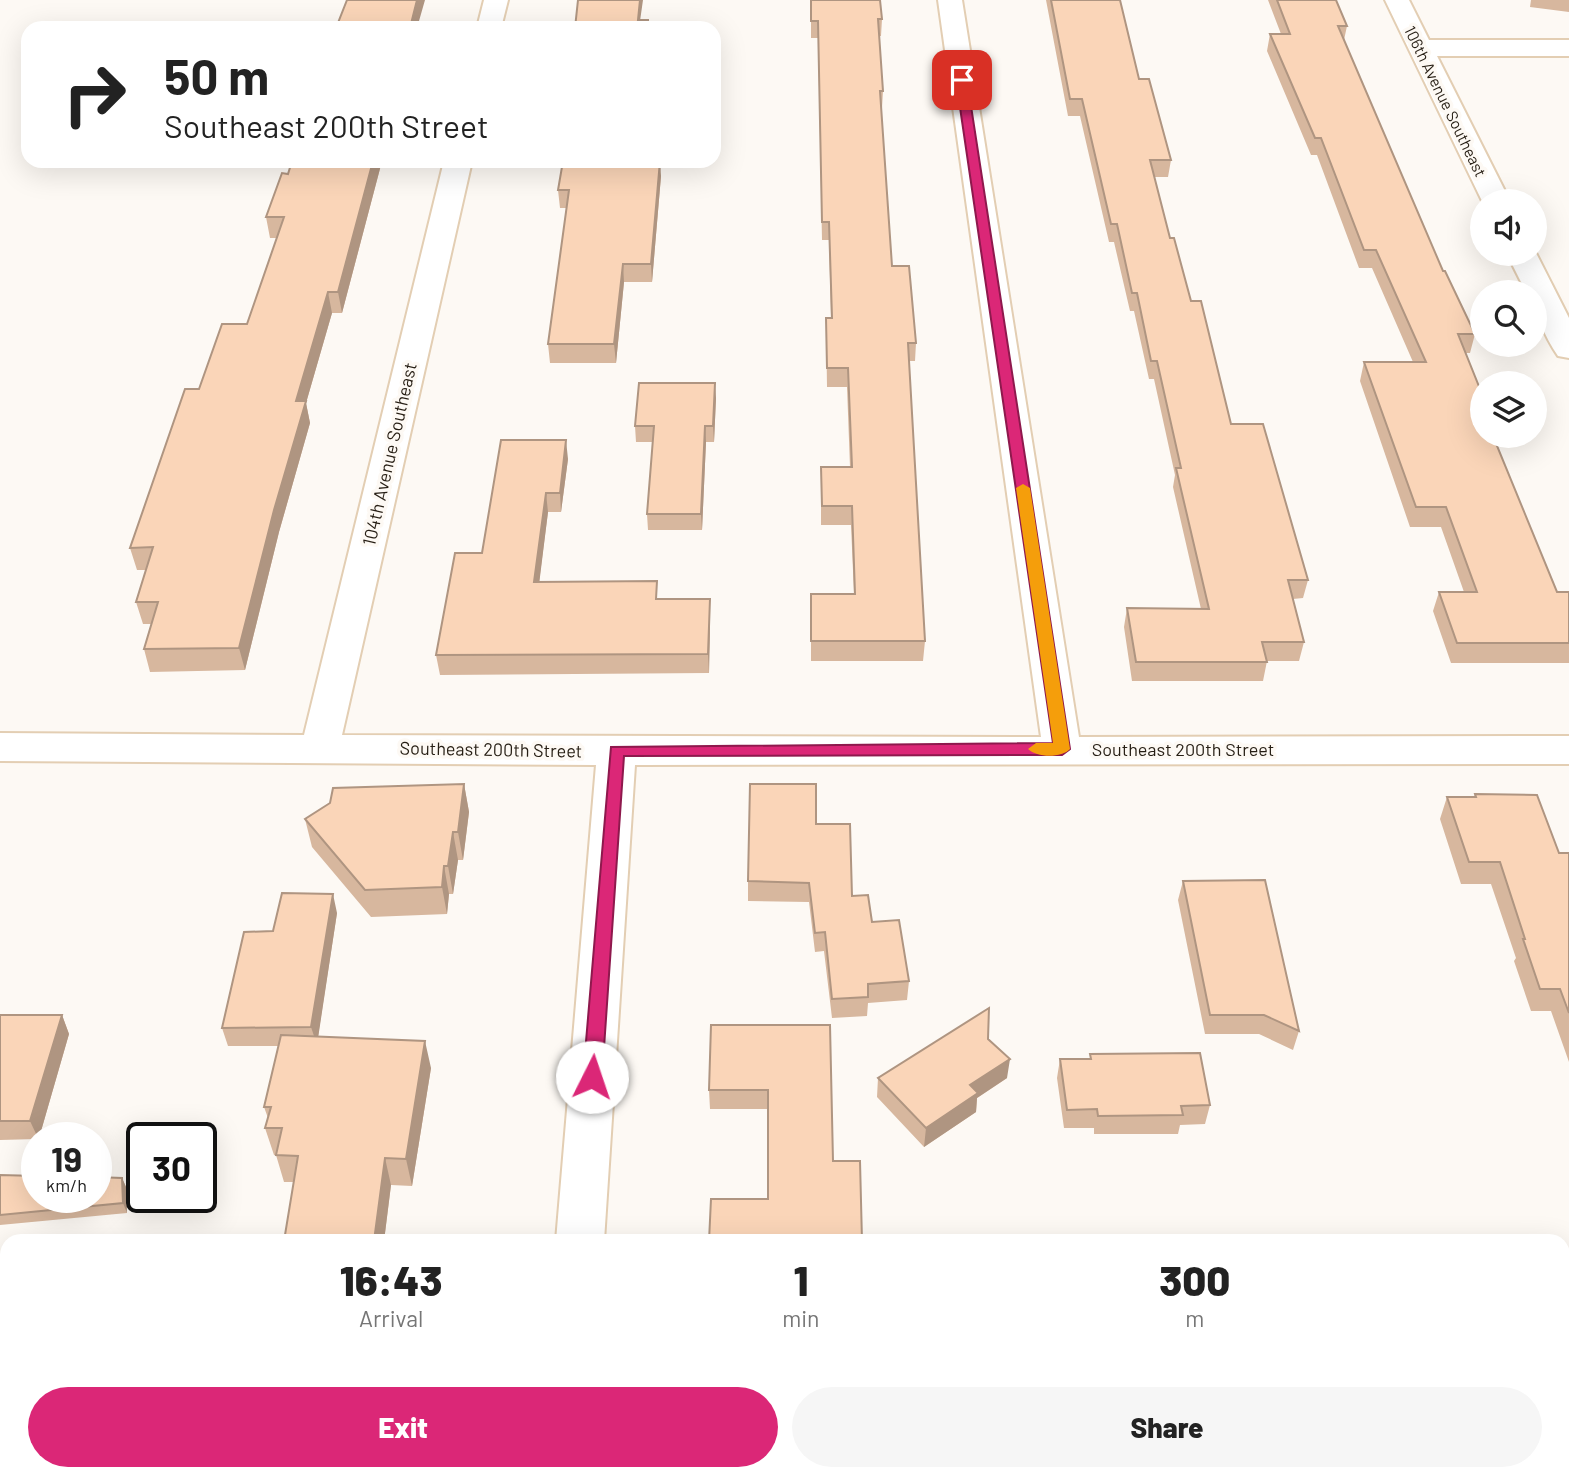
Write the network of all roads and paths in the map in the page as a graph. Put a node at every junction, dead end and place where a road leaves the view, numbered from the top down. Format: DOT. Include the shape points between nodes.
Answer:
graph roads {
  1 [pos="496,0"];
  2 [pos="950,0"];
  3 [pos="1397,0"];
  4 [pos="491,21"];
  5 [pos="1420,48"];
  6 [pos="1569,48"];
  7 [pos="456,168"];
  8 [pos="1490,189"];
  9 [pos="1528,266"];
  10 [pos="1565,334"];
  11 [pos="0,747"];
  12 [pos="320,748"];
  13 [pos="1062,749"];
  14 [pos="1569,750"];
  15 [pos="617,751"];
  16 [pos="581,1234"];
  1 -- 4 [label="street"];
  2 -- 13 [label="street"];
  3 -- 5 [label="street, 106th Avenue Southeast"];
  5 -- 6 [label="street"];
  5 -- 8 [label="street, 106th Avenue Southeast"];
  7 -- 12 [label="street, 104th Avenue Southeast"];
  9 -- 10 [label="street"];
  11 -- 12 [label="street, Southeast 200th Street"];
  12 -- 15 [label="street, Southeast 200th Street"];
  13 -- 14 [label="street, Southeast 200th Street"];
  13 -- 15 [label="street, Southeast 200th Street"];
  15 -- 16 [label="street"];
}
